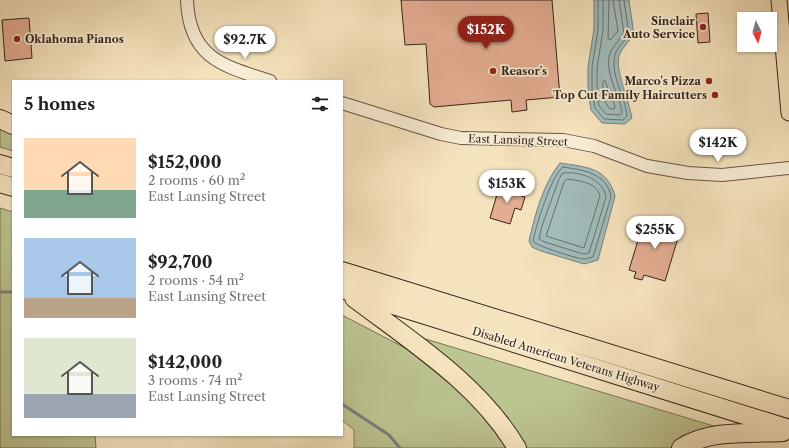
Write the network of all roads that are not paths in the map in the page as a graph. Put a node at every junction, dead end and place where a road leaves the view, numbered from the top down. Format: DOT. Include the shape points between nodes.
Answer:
graph roads {
  1 [pos="187,0"];
  2 [pos="779,0"];
  3 [pos="267,80"];
  4 [pos="343,103"];
  5 [pos="789,112"];
  6 [pos="0,119"];
  7 [pos="12,124"];
  8 [pos="0,164"];
  9 [pos="12,168"];
  10 [pos="789,168"];
  11 [pos="0,183"];
  12 [pos="12,187"];
  13 [pos="343,258"];
  14 [pos="343,271"];
  15 [pos="343,290"];
  16 [pos="419,295"];
  17 [pos="789,409"];
  18 [pos="789,431"];
  19 [pos="517,448"];
  20 [pos="681,448"];
  1 -- 3 [label="street" via="192,30 210,56 231,69"];
  2 -- 5 [label="main road"];
  4 -- 10 [label="street, East Lansing Street" via="460,138 563,140 594,146 647,166 688,173 722,175"];
  6 -- 7 [label="highway"];
  8 -- 9 [label="highway"];
  11 -- 12 [label="highway"];
  13 -- 16 [label="highway"];
  14 -- 16 [label="highway, Disabled American Veterans Highway"];
  15 -- 18 [label="highway, Disabled American Veterans Highway"];
  15 -- 19 [label="highway" via="432,356 465,385 498,420"];
  16 -- 17 [label="highway, Disabled American Veterans Highway"];
  18 -- 20 [label="highway" via="714,435"];
}
